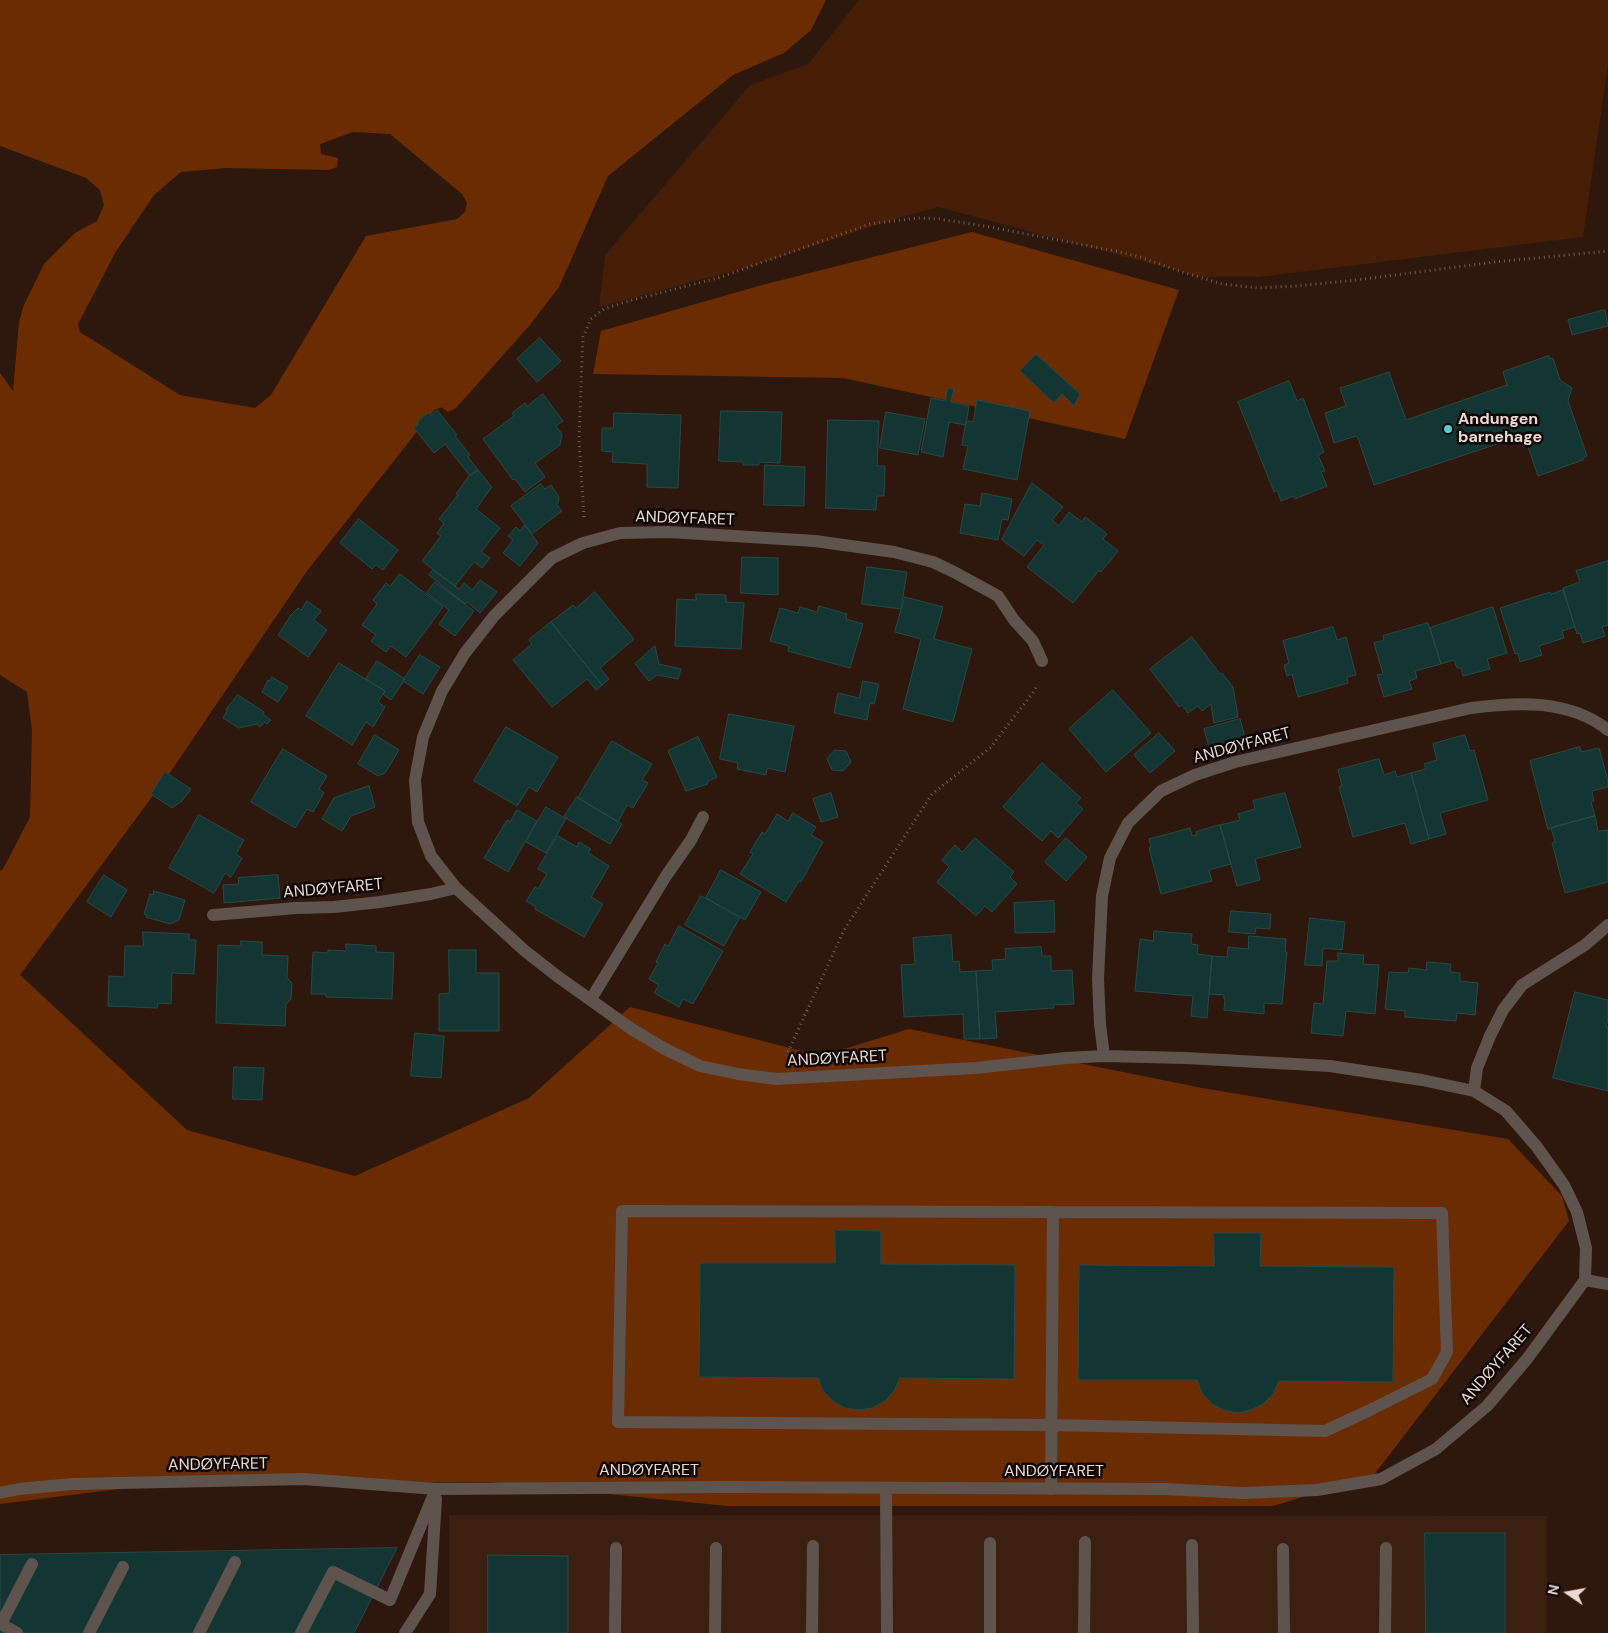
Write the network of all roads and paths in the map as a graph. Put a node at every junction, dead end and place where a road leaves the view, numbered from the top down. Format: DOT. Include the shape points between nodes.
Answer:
graph roads {
  1 [pos="1608,251"];
  2 [pos="583,543"];
  3 [pos="1042,661"];
  4 [pos="1608,730"];
  5 [pos="703,817"];
  6 [pos="456,888"];
  7 [pos="213,915"];
  8 [pos="1608,925"];
  9 [pos="590,999"];
  10 [pos="1104,1056"];
  11 [pos="776,1079"];
  12 [pos="1474,1091"];
  13 [pos="1053,1212"];
  14 [pos="1585,1280"];
  15 [pos="1608,1284"];
  16 [pos="1052,1425"];
  17 [pos="436,1489"];
  18 [pos="886,1489"];
  19 [pos="1051,1489"];
  20 [pos="0,1493"];
  21 [pos="990,1542"];
  22 [pos="1085,1542"];
  23 [pos="1192,1544"];
  24 [pos="813,1546"];
  25 [pos="616,1548"];
  26 [pos="716,1548"];
  27 [pos="1386,1548"];
  28 [pos="1283,1550"];
  29 [pos="235,1562"];
  30 [pos="32,1564"];
  31 [pos="123,1567"];
  32 [pos="17,1633"];
  33 [pos="89,1633"];
  34 [pos="199,1633"];
  35 [pos="301,1633"];
  36 [pos="405,1633"];
  37 [pos="615,1633"];
  38 [pos="715,1633"];
  39 [pos="812,1633"];
  40 [pos="888,1633"];
  41 [pos="990,1633"];
  42 [pos="1084,1633"];
  43 [pos="1193,1633"];
  44 [pos="1284,1633"];
  45 [pos="1386,1633"];
  1 -- 2 [label="path" via="1258,288 1222,284 1116,251 990,226 916,218 870,224 718,278 604,309 591,319 583,337 579,440"];
  2 -- 3 [label="street, ANDØYFARET" via="620,533 669,532 816,541 894,552 932,562 998,596 1033,641"];
  2 -- 6 [label="street, ANDØYFARET" via="552,558 494,616 465,653 442,691 423,737 415,780 418,822 432,856"];
  3 -- 11 [label="path" via="1035,690 990,748 932,794 880,872 844,930"];
  4 -- 10 [label="street, ANDØYFARET" via="1576,712 1539,704 1507,703 1471,708 1235,762 1161,791 1128,823 1110,858 1102,896 1098,979"];
  5 -- 9 [label="street"];
  6 -- 7 [label="street, ANDØYFARET" via="343,906"];
  6 -- 9 [label="street, ANDØYFARET" via="525,951"];
  8 -- 12 [label="street" via="1585,945 1522,985 1502,1010 1490,1036 1477,1068"];
  9 -- 11 [label="street, ANDØYFARET" via="630,1028 700,1066"];
  10 -- 11 [label="street, ANDØYFARET" via="936,1071"];
  10 -- 12 [label="street, ANDØYFARET" via="1330,1066"];
  12 -- 14 [label="street, ANDØYFARET" via="1506,1111 1564,1185 1577,1212 1586,1248"];
  13 -- 16 [label="street"];
  13 -- 16 [label="street" via="1442,1213 1447,1352 1432,1378 1325,1430"];
  13 -- 16 [label="street" via="622,1211 618,1422"];
  14 -- 15 [label="street"];
  14 -- 19 [label="street, ANDØYFARET" via="1527,1359 1487,1406 1436,1450 1381,1478 1317,1490 1243,1493"];
  16 -- 19 [label="street"];
  17 -- 18 [label="street, ANDØYFARET"];
  17 -- 20 [label="street, ANDØYFARET" via="304,1479 73,1484"];
  17 -- 35 [label="street" via="390,1600 333,1572"];
  17 -- 36 [label="street" via="430,1594"];
  18 -- 19 [label="street, ANDØYFARET"];
  18 -- 40 [label="street"];
  21 -- 41 [label="street"];
  22 -- 42 [label="street"];
  23 -- 43 [label="street"];
  24 -- 39 [label="street"];
  25 -- 37 [label="street"];
  26 -- 38 [label="street"];
  27 -- 45 [label="street"];
  28 -- 44 [label="street"];
  29 -- 34 [label="street"];
  30 -- 32 [label="street" via="0,1624"];
  31 -- 33 [label="street"];
}
